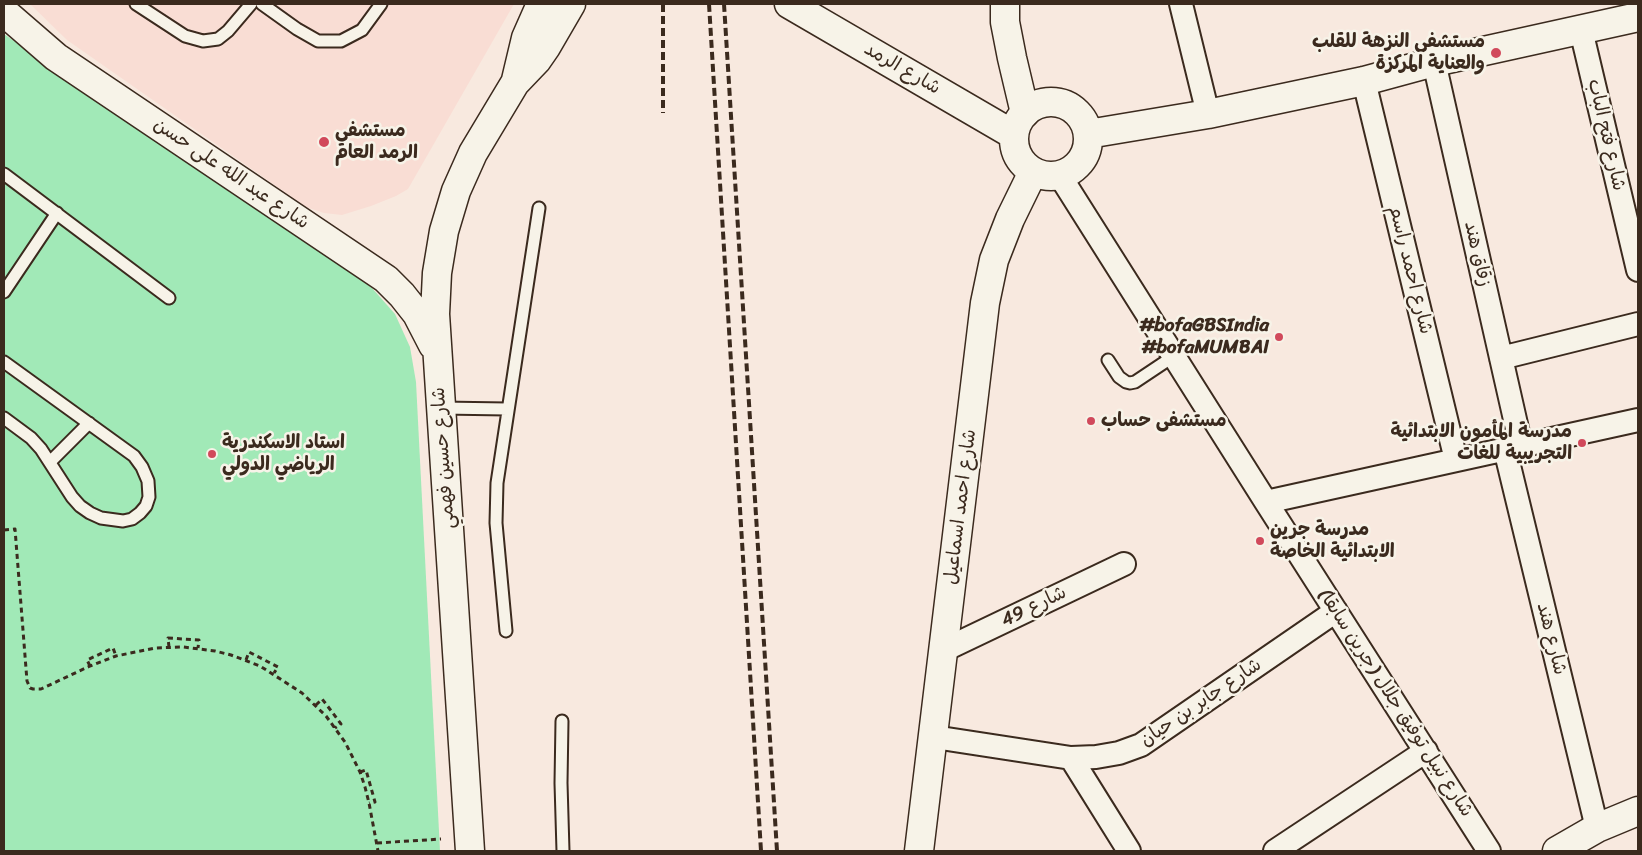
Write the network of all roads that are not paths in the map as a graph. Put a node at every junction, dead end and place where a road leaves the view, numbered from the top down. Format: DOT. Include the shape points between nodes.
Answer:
graph roads {
  1 [pos="136,4"];
  2 [pos="251,4"];
  3 [pos="262,4"];
  4 [pos="381,4"];
  5 [pos="541,4"];
  6 [pos="571,4"];
  7 [pos="789,4"];
  8 [pos="1005,4"];
  9 [pos="1181,4"];
  10 [pos="4,12"];
  11 [pos="1630,13"];
  12 [pos="1581,30"];
  13 [pos="1434,62"];
  14 [pos="1364,81"];
  15 [pos="515,83"];
  16 [pos="1208,114"];
  17 [pos="1020,124"];
  18 [pos="1088,134"];
  19 [pos="1033,172"];
  20 [pos="4,174"];
  21 [pos="1060,176"];
  22 [pos="539,208"];
  23 [pos="56,213"];
  24 [pos="1638,270"];
  25 [pos="4,292"];
  26 [pos="169,298"];
  27 [pos="1638,324"];
  28 [pos="437,356"];
  29 [pos="1174,356"];
  30 [pos="1501,358"];
  31 [pos="1108,360"];
  32 [pos="4,362"];
  33 [pos="441,408"];
  34 [pos="507,409"];
  35 [pos="4,418"];
  36 [pos="1638,420"];
  37 [pos="89,423"];
  38 [pos="1513,448"];
  39 [pos="1456,460"];
  40 [pos="50,462"];
  41 [pos="1266,502"];
  42 [pos="1124,564"];
  43 [pos="1336,611"];
  44 [pos="506,631"];
  45 [pos="944,650"];
  46 [pos="562,721"];
  47 [pos="934,738"];
  48 [pos="1426,751"];
  49 [pos="1071,758"];
  50 [pos="1638,811"];
  51 [pos="1597,828"];
  52 [pos="470,844"];
  53 [pos="563,851"];
  54 [pos="919,851"];
  55 [pos="1129,851"];
  56 [pos="1275,851"];
  57 [pos="1489,851"];
  58 [pos="1557,851"];
  1 -- 2 [label="lane" via="185,36 203,41 218,39"];
  3 -- 4 [label="lane" via="318,41 341,41 362,30"];
  5 -- 15 [label="main road" via="526,38"];
  6 -- 15 [label="main road" via="537,60"];
  7 -- 17 [label="main road, شارع الرمد"];
  8 -- 17 [label="main road"];
  9 -- 16 [label="street"];
  10 -- 28 [label="main road, شارع عبد الله على حسن" via="56,57 386,279 417,314"];
  11 -- 12 [label="main road"];
  12 -- 13 [label="main road"];
  12 -- 24 [label="street, شارع فتح الباب"];
  13 -- 14 [label="main road"];
  13 -- 30 [label="street, زقاق هند"];
  14 -- 16 [label="main road"];
  14 -- 39 [label="street, شارع احمد راسم"];
  15 -- 28 [label="main road, شارع حسين فهمي" via="473,153 456,191 444,231 436,289"];
  16 -- 18 [label="main road"];
  17 -- 18 [label="main road" via="1035,106 1058,102 1078,113"];
  17 -- 19 [label="main road" via="1015,146 1024,165"];
  18 -- 21 [label="main road" via="1088,148 1082,160"];
  19 -- 21 [label="main road"];
  19 -- 45 [label="main road, شارع احمد اسماعيل" via="994,260 985,303"];
  20 -- 23 [label="lane"];
  21 -- 29 [label="street, شارع نبيل توفيق جلال (جرين سابقا)"];
  22 -- 34 [label="lane"];
  23 -- 25 [label="lane"];
  23 -- 26 [label="lane"];
  27 -- 30 [label="street"];
  28 -- 33 [label="main road, شارع حسين فهمي"];
  29 -- 31 [label="lane" via="1130,383 1119,377"];
  29 -- 41 [label="street, شارع نبيل توفيق جلال (جرين سابقا)"];
  30 -- 38 [label="street, زقاق هند"];
  32 -- 37 [label="lane"];
  33 -- 34 [label="lane"];
  33 -- 52 [label="main road, شارع حسين فهمي"];
  34 -- 44 [label="lane" via="497,483 496,523"];
  35 -- 40 [label="lane" via="31,438"];
  36 -- 38 [label="street"];
  37 -- 40 [label="lane"];
  37 -- 40 [label="lane" via="128,451 142,467 148,481 149,498 140,514 123,521 90,513 72,497"];
  38 -- 39 [label="street"];
  38 -- 51 [label="street, شارع هند"];
  39 -- 41 [label="street"];
  41 -- 43 [label="street, شارع نبيل توفيق جلال (جرين سابقا)"];
  42 -- 45 [label="street, شارع 49"];
  43 -- 48 [label="street, شارع نبيل توفيق جلال (جرين سابقا)"];
  43 -- 49 [label="street, شارع جابر بن حيان" via="1141,745 1119,753"];
  45 -- 47 [label="main road, شارع احمد اسماعيل"];
  46 -- 53 [label="lane"];
  47 -- 49 [label="street, شارع جابر بن حيان"];
  47 -- 54 [label="main road, شارع احمد اسماعيل"];
  48 -- 56 [label="street"];
  48 -- 57 [label="street, شارع نبيل توفيق جلال (جرين سابقا)"];
  49 -- 55 [label="street"];
  50 -- 51 [label="main road"];
  51 -- 58 [label="main road"];
}
